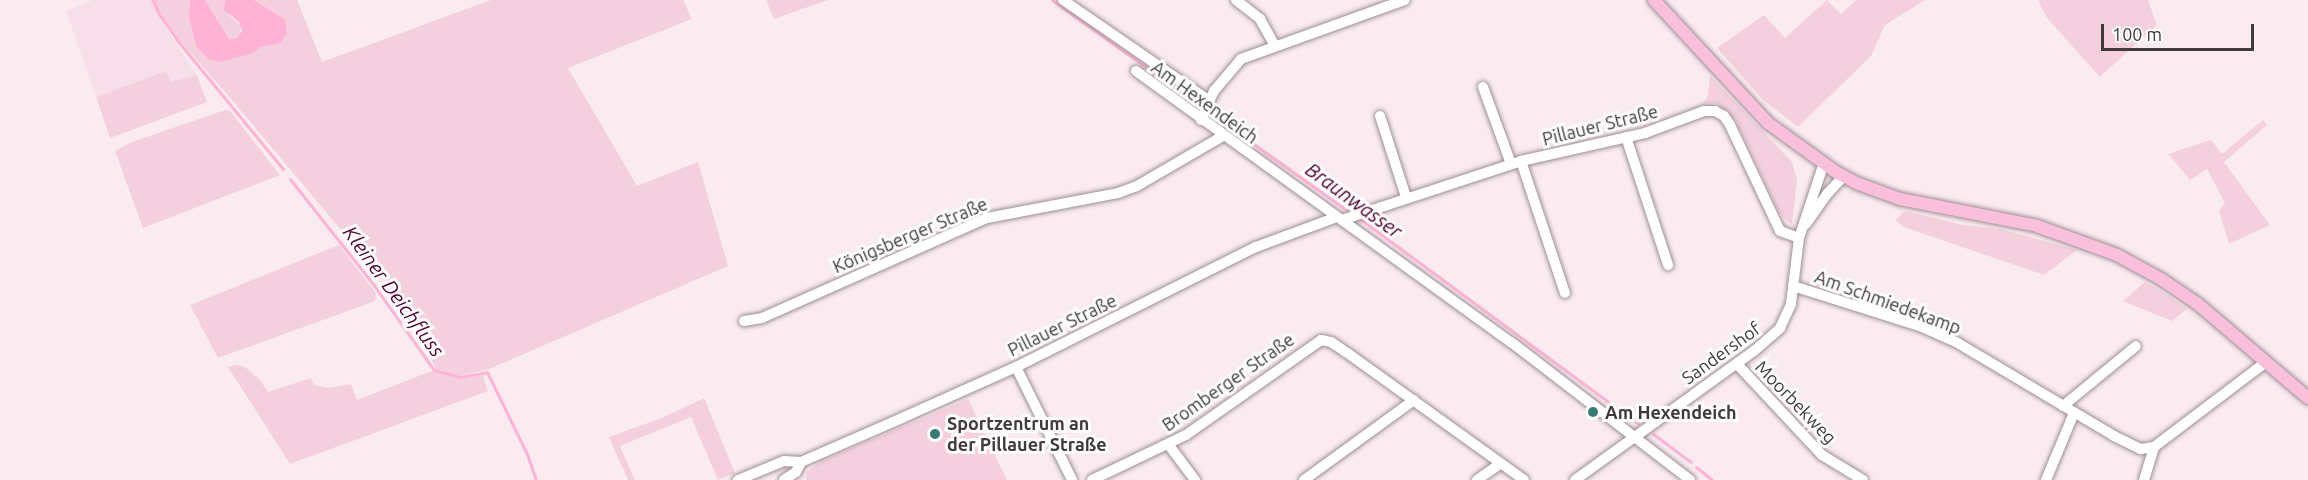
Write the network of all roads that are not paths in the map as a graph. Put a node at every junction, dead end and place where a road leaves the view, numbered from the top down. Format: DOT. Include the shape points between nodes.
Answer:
graph roads {
  1 [pos="1063,0"];
  2 [pos="1236,0"];
  3 [pos="1405,0"];
  4 [pos="1654,0"];
  5 [pos="1389,3"];
  6 [pos="1275,46"];
  7 [pos="1136,72"];
  8 [pos="1484,87"];
  9 [pos="1208,100"];
  10 [pos="1380,116"];
  11 [pos="1201,117"];
  12 [pos="1223,136"];
  13 [pos="1626,137"];
  14 [pos="1516,163"];
  15 [pos="1824,163"];
  16 [pos="1844,176"];
  17 [pos="1406,198"];
  18 [pos="1342,219"];
  19 [pos="1799,238"];
  20 [pos="1668,265"];
  21 [pos="1793,286"];
  22 [pos="1565,293"];
  23 [pos="744,321"];
  24 [pos="2136,346"];
  25 [pos="2266,362"];
  26 [pos="1737,364"];
  27 [pos="1016,367"];
  28 [pos="2308,398"];
  29 [pos="1414,400"];
  30 [pos="2063,406"];
  31 [pos="2074,413"];
  32 [pos="1634,437"];
  33 [pos="1168,444"];
  34 [pos="2154,447"];
  35 [pos="801,462"];
  36 [pos="1500,464"];
  37 [pos="738,480"];
  38 [pos="784,480"];
  39 [pos="1072,480"];
  40 [pos="1092,480"];
  41 [pos="1195,480"];
  42 [pos="1304,480"];
  43 [pos="1477,480"];
  44 [pos="1524,480"];
  45 [pos="1575,480"];
  46 [pos="1690,480"];
  47 [pos="1863,480"];
  48 [pos="2046,480"];
  49 [pos="2144,480"];
  1 -- 9 [label="street"];
  2 -- 6 [label="street" via="1260,19"];
  3 -- 5 [label="street"];
  4 -- 15 [label="main road" via="1768,123"];
  5 -- 6 [label="street"];
  6 -- 9 [label="street" via="1241,59"];
  7 -- 11 [label="street, Am Hexendeich"];
  8 -- 14 [label="street"];
  9 -- 11 [label="street"];
  10 -- 17 [label="street"];
  11 -- 12 [label="street, Am Hexendeich"];
  12 -- 18 [label="street, Am Hexendeich"];
  12 -- 23 [label="street, Königsberger Straße" via="1137,186 987,218 762,318"];
  13 -- 14 [label="street, Pillauer Straße"];
  13 -- 19 [label="street, Pillauer Straße" via="1704,111 1724,116 1779,231"];
  13 -- 20 [label="street"];
  14 -- 17 [label="street, Pillauer Straße"];
  14 -- 22 [label="street"];
  15 -- 16 [label="main road"];
  15 -- 19 [label="street, Sandershof"];
  16 -- 19 [label="street, Sandershof" via="1815,210"];
  16 -- 25 [label="main road" via="1906,201 2037,226 2094,245 2181,292"];
  17 -- 18 [label="street, Pillauer Straße"];
  18 -- 27 [label="street, Pillauer Straße" via="1256,247"];
  18 -- 32 [label="street, Am Hexendeich"];
  19 -- 21 [label="street, Sandershof"];
  21 -- 26 [label="street, Sandershof" via="1791,304 1780,328"];
  21 -- 30 [label="street, Am Schmiedekamp" via="1922,327 1956,342"];
  24 -- 30 [label="street"];
  25 -- 28 [label="main road"];
  25 -- 34 [label="street"];
  26 -- 32 [label="street, Sandershof"];
  26 -- 47 [label="street, Moorbekweg" via="1822,455"];
  27 -- 35 [label="street, Pillauer Straße"];
  27 -- 39 [label="street"];
  29 -- 33 [label="street, Bromberger Straße" via="1321,339"];
  29 -- 36 [label="street, Bromberger Straße"];
  29 -- 42 [label="street"];
  30 -- 31 [label="street, Am Schmiedekamp"];
  31 -- 34 [label="street, Am Schmiedekamp" via="2129,444"];
  31 -- 48 [label="street"];
  32 -- 45 [label="street, Sandershof"];
  32 -- 46 [label="street, Am Hexendeich"];
  33 -- 40 [label="street, Bromberger Straße"];
  33 -- 41 [label="street"];
  34 -- 49 [label="street"];
  35 -- 37 [label="street, Pillauer Straße" via="784,461"];
  35 -- 38 [label="street, Pillauer Straße" via="796,472"];
  36 -- 43 [label="street"];
  36 -- 44 [label="street, Bromberger Straße"];
}
